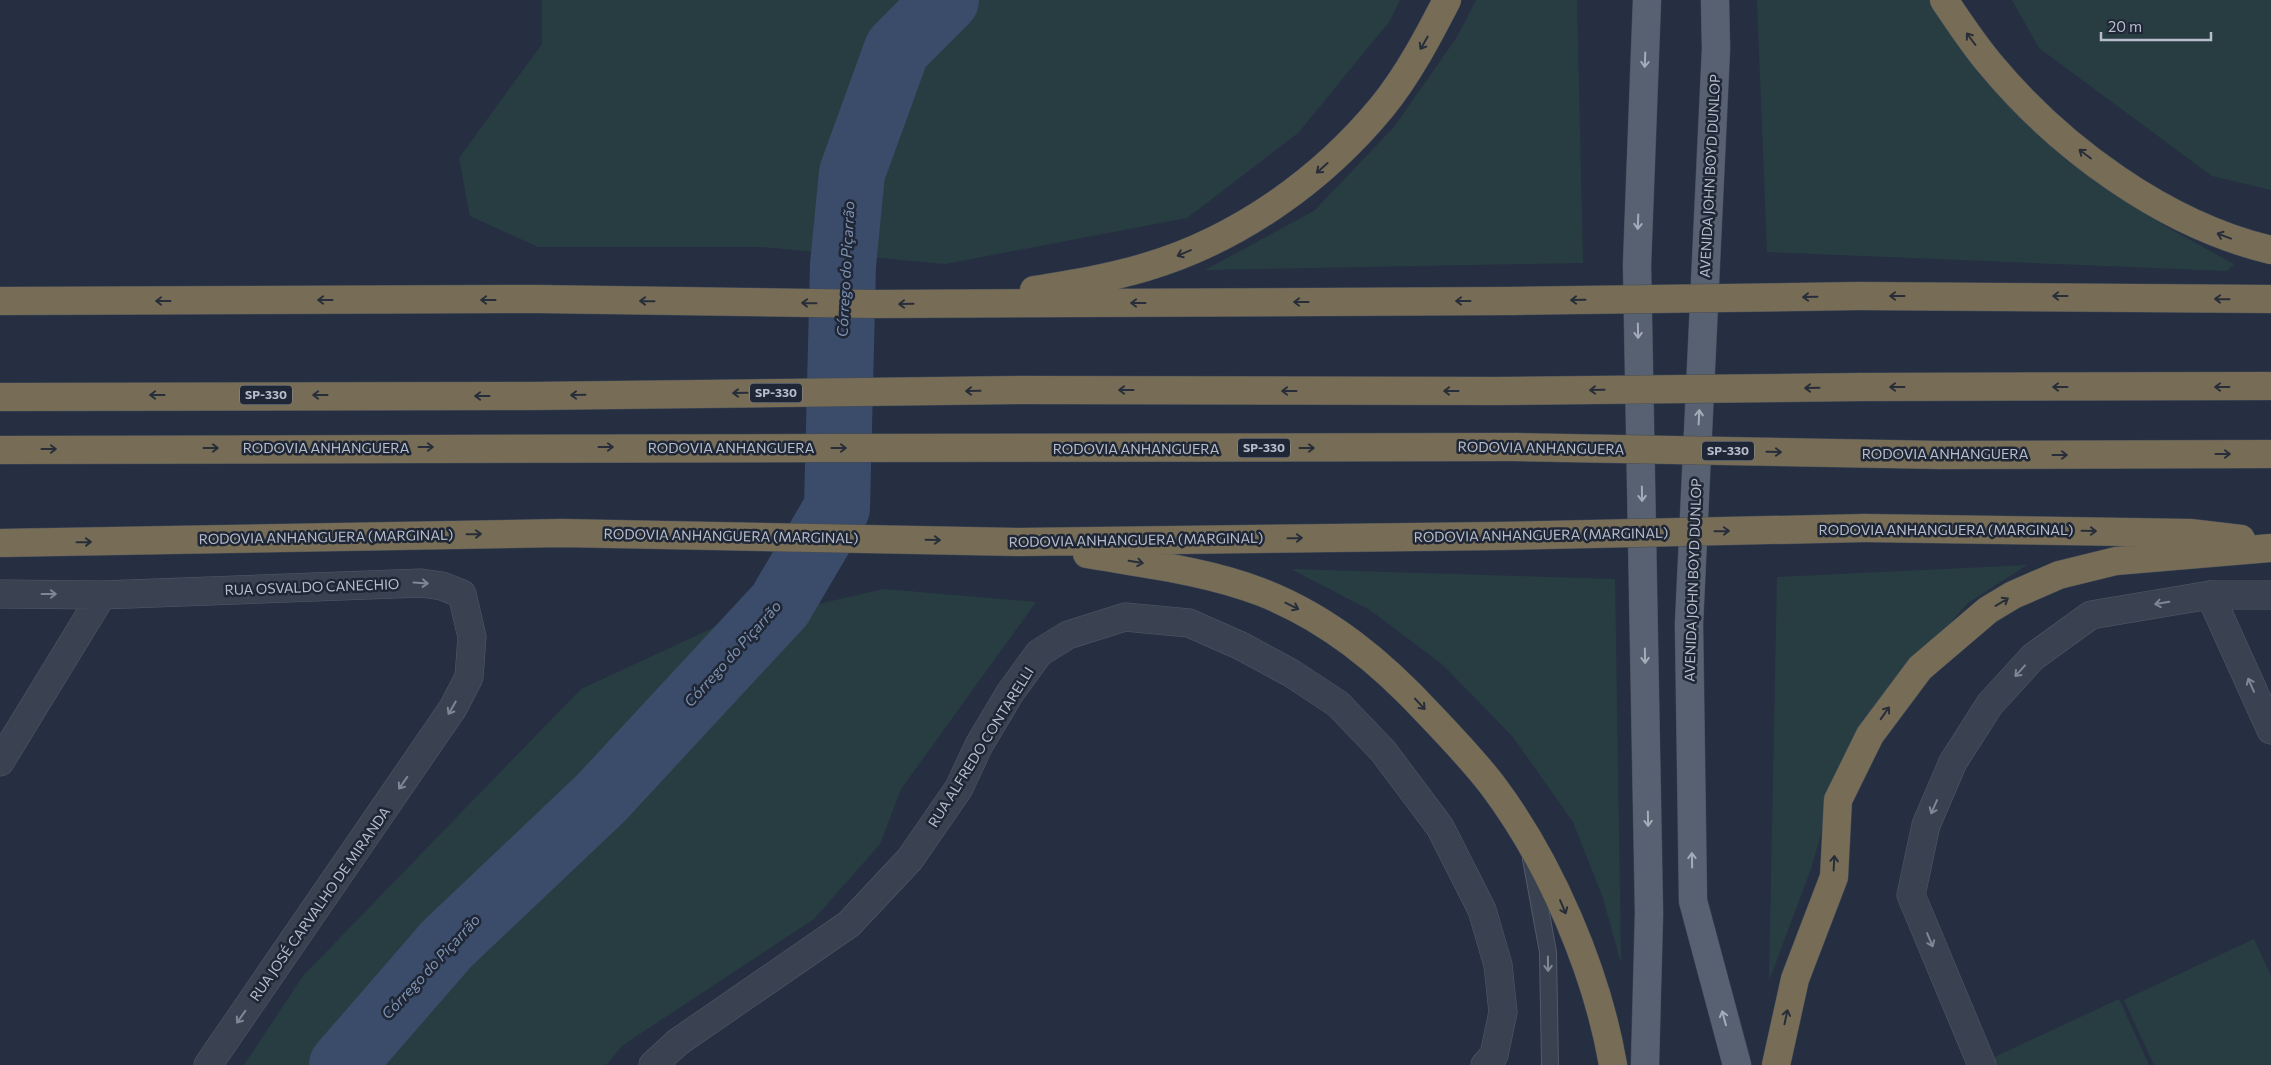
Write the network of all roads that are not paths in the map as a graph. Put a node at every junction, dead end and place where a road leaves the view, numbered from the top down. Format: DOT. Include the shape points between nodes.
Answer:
graph roads {
  1 [pos="1447,0"];
  2 [pos="1647,0"];
  3 [pos="1715,0"];
  4 [pos="1944,0"];
  5 [pos="2271,250"];
  6 [pos="2271,298"];
  7 [pos="0,302"];
  8 [pos="942,304"];
  9 [pos="2271,386"];
  10 [pos="0,397"];
  11 [pos="0,450"];
  12 [pos="2271,454"];
  13 [pos="1019,542"];
  14 [pos="0,543"];
  15 [pos="2271,544"];
  16 [pos="2271,548"];
  17 [pos="0,594"];
  18 [pos="102,595"];
  19 [pos="2210,595"];
  20 [pos="2271,595"];
  21 [pos="2271,730"];
  22 [pos="431,742"];
  23 [pos="0,762"];
  24 [pos="1522,831"];
  25 [pos="208,1065"];
  26 [pos="653,1065"];
  27 [pos="1485,1065"];
  28 [pos="1550,1065"];
  29 [pos="1613,1065"];
  30 [pos="1645,1065"];
  31 [pos="1737,1065"];
  32 [pos="1776,1065"];
  33 [pos="1982,1065"];
  1 -- 8 [label="highway, one-way" via="1417,56 1381,107 1355,136 1308,181 1248,221 1213,240 1139,269 1065,285"];
  2 -- 30 [label="main road, one-way" via="1637,265 1649,913"];
  31 -- 3 [label="main road, AVENIDA JOHN BOYD DUNLOP, one-way" via="1693,901 1689,624 1716,59"];
  5 -- 4 [label="highway, one-way" via="2197,224 2135,190 2087,156 2038,116 2012,89 1968,36"];
  6 -- 8 [label="highway, one-way, bridge" via="1859,296"];
  8 -- 7 [label="highway, one-way" via="536,299"];
  9 -- 10 [label="highway, SP-330, one-way, bridge"];
  11 -- 12 [label="highway, RODOVIA ANHANGUERA / SP-330, one-way, bridge" via="1515,447 1942,455"];
  14 -- 13 [label="highway, RODOVIA ANHANGUERA (MARGINAL), one-way" via="562,533"];
  13 -- 15 [label="highway, RODOVIA ANHANGUERA (MARGINAL), one-way, bridge" via="1865,528 2190,533"];
  13 -- 24 [label="highway, one-way" via="1195,572 1263,593 1317,620 1374,659 1399,681 1493,787"];
  32 -- 16 [label="highway, one-way" via="1795,979 1834,877 1838,800 1870,735 1920,668 1988,610 2059,575 2116,561"];
  17 -- 18 [label="street, RUA OSVALDO CANECHIO, one-way"];
  18 -- 22 [label="street, RUA OSVALDO CANECHIO, one-way" via="421,582 462,594 472,637 469,677"];
  18 -- 23 [label="street"];
  19 -- 20 [label="street"];
  21 -- 19 [label="street, one-way"];
  19 -- 33 [label="street, one-way" via="2091,615 2033,657 1990,704 1953,762 1926,825 1911,895"];
  22 -- 25 [label="street, RUA JOSÉ CARVALHO DE MIRANDA, one-way"];
  24 -- 28 [label="lane, one-way" via="1531,860 1548,952"];
  24 -- 29 [label="highway, one-way" via="1563,906 1603,1020"];
  26 -- 27 [label="street, RUA ALFREDO CONTARELLI" via="678,1042 850,924 910,859 959,788 979,745 1039,653 1068,635 1125,617 1190,623 1241,646 1338,704 1382,751 1440,827 1482,910 1498,965 1503,1012 1494,1055"];
}
